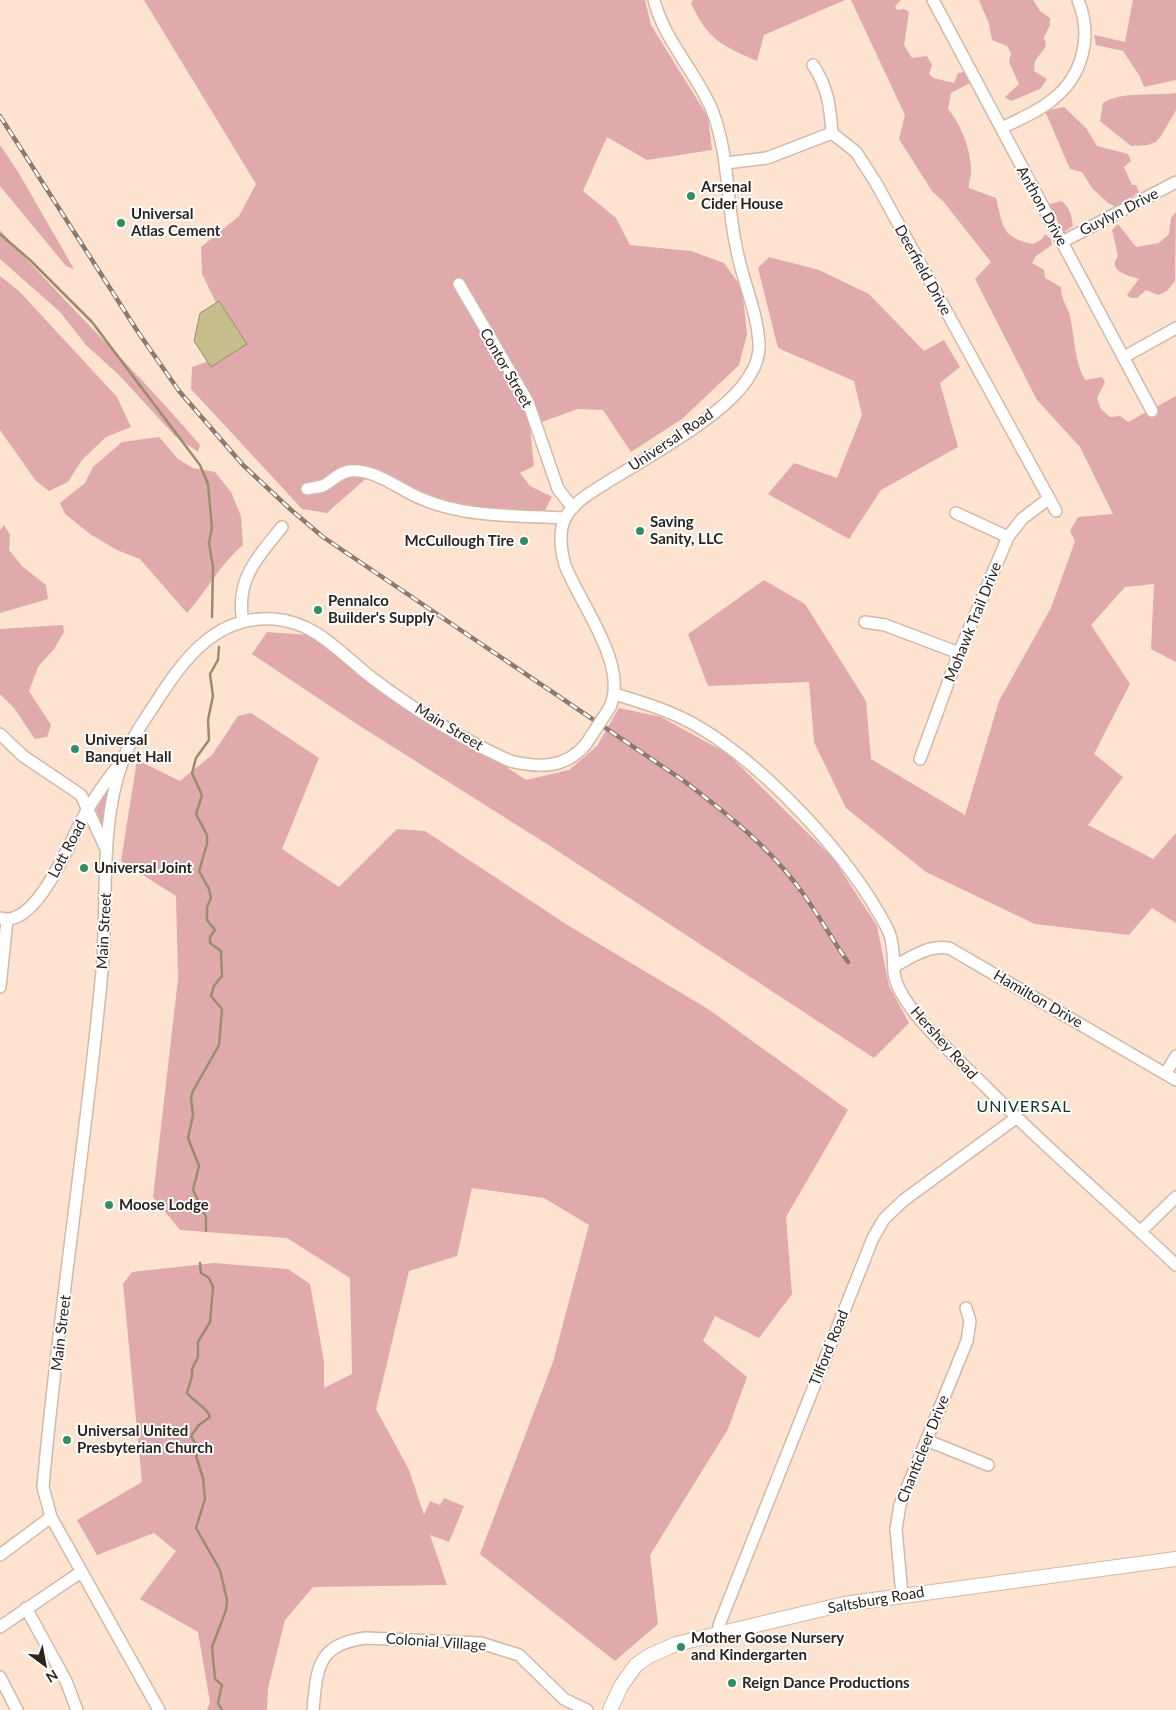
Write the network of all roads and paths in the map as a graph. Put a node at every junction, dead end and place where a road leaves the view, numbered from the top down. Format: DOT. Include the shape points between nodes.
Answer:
graph roads {
  1 [pos="654,0"];
  2 [pos="933,0"];
  3 [pos="1078,0"];
  4 [pos="813,65"];
  5 [pos="1002,128"];
  6 [pos="832,133"];
  7 [pos="726,163"];
  8 [pos="1176,182"];
  9 [pos="1062,242"];
  10 [pos="459,284"];
  11 [pos="1176,328"];
  12 [pos="1124,357"];
  13 [pos="1152,411"];
  14 [pos="308,489"];
  15 [pos="1048,499"];
  16 [pos="572,508"];
  17 [pos="1056,511"];
  18 [pos="956,513"];
  19 [pos="565,518"];
  20 [pos="282,527"];
  21 [pos="1008,537"];
  22 [pos="242,622"];
  23 [pos="865,622"];
  24 [pos="960,654"];
  25 [pos="615,694"];
  26 [pos="0,734"];
  27 [pos="920,759"];
  28 [pos="122,761"];
  29 [pos="89,808"];
  30 [pos="107,852"];
  31 [pos="4,919"];
  32 [pos="895,966"];
  33 [pos="0,986"];
  34 [pos="1176,1056"];
  35 [pos="1166,1073"];
  36 [pos="1176,1080"];
  37 [pos="1016,1118"];
  38 [pos="1176,1197"];
  39 [pos="1141,1232"];
  40 [pos="1176,1265"];
  41 [pos="966,1308"];
  42 [pos="926,1440"];
  43 [pos="988,1465"];
  44 [pos="51,1517"];
  45 [pos="0,1555"];
  46 [pos="1176,1558"];
  47 [pos="81,1572"];
  48 [pos="902,1595"];
  49 [pos="26,1608"];
  50 [pos="0,1626"];
  51 [pos="718,1634"];
  52 [pos="0,1677"];
  53 [pos="17,1710"];
  54 [pos="77,1710"];
  55 [pos="159,1710"];
  56 [pos="313,1710"];
  57 [pos="587,1710"];
  58 [pos="610,1710"];
  1 -- 7 [label="street, Universal Road" via="664,25 711,109"];
  2 -- 5 [label="street, Anthon Drive"];
  3 -- 5 [label="street" via="1086,33 1075,74 1051,101"];
  4 -- 6 [label="street" via="824,82"];
  5 -- 9 [label="street, Anthon Drive"];
  6 -- 7 [label="street" via="767,158"];
  6 -- 15 [label="street, Deerfield Drive" via="856,152 876,183"];
  7 -- 16 [label="street, Universal Road" via="732,226 759,345 750,376 693,428"];
  8 -- 9 [label="street, Guylyn Drive"];
  9 -- 12 [label="street, Anthon Drive"];
  10 -- 16 [label="street, Contor Street" via="528,402 558,489"];
  11 -- 12 [label="street"];
  12 -- 13 [label="street, Anthon Drive"];
  14 -- 19 [label="street" via="323,486 349,471 359,472 371,474 421,499 453,509"];
  15 -- 17 [label="street, Deerfield Drive"];
  15 -- 21 [label="street, Mohawk Trail Drive" via="1022,519"];
  16 -- 19 [label="street, Universal Road"];
  18 -- 21 [label="street"];
  19 -- 25 [label="street, Universal Road" via="562,556 613,667"];
  20 -- 22 [label="street" via="247,574 240,601"];
  21 -- 24 [label="street, Mohawk Trail Drive"];
  22 -- 25 [label="street, Main Street, bridge" via="274,619 318,633 372,678 418,709 510,761 527,765 549,766 573,756 586,744"];
  22 -- 28 [label="street, Main Street" via="232,624 192,651 174,674"];
  23 -- 24 [label="street" via="885,625"];
  24 -- 27 [label="street, Mohawk Trail Drive"];
  25 -- 32 [label="street, Hershey Road" via="692,723 717,738 769,780 829,844 871,901 888,930"];
  26 -- 29 [label="street" via="23,756 81,795"];
  28 -- 29 [label="street, Lott Road"];
  28 -- 30 [label="street, Main Street" via="113,797"];
  29 -- 30 [label="street"];
  29 -- 31 [label="street, Lott Road" via="35,903 16,919"];
  30 -- 44 [label="street, Main Street" via="102,969 43,1487"];
  31 -- 33 [label="street"];
  32 -- 35 [label="street, Hamilton Drive" via="924,950 938,946 949,948"];
  32 -- 37 [label="street, Hershey Road" via="897,982 916,1015"];
  34 -- 35 [label="street"];
  35 -- 36 [label="street, Hamilton Drive"];
  37 -- 39 [label="street, Hershey Road"];
  37 -- 51 [label="street, Tilford Road" via="904,1200 884,1219 873,1238"];
  38 -- 39 [label="street"];
  39 -- 40 [label="street, Hershey Road"];
  41 -- 42 [label="street, Chanticleer Drive" via="970,1322 967,1341"];
  42 -- 43 [label="street"];
  42 -- 48 [label="street, Chanticleer Drive" via="900,1505 896,1529"];
  44 -- 45 [label="street"];
  44 -- 47 [label="street, Main Street"];
  46 -- 48 [label="main road, Saltsburg Road"];
  47 -- 49 [label="street"];
  47 -- 55 [label="street, Main Street"];
  48 -- 51 [label="main road, Saltsburg Road" via="844,1604"];
  49 -- 50 [label="street"];
  49 -- 54 [label="street" via="66,1681"];
  51 -- 58 [label="main road, Saltsburg Road" via="676,1644 649,1656 628,1675"];
  52 -- 53 [label="street"];
  56 -- 57 [label="street, Colonial Village" via="320,1663 347,1640 366,1638 494,1646 518,1655 564,1699"];
}
